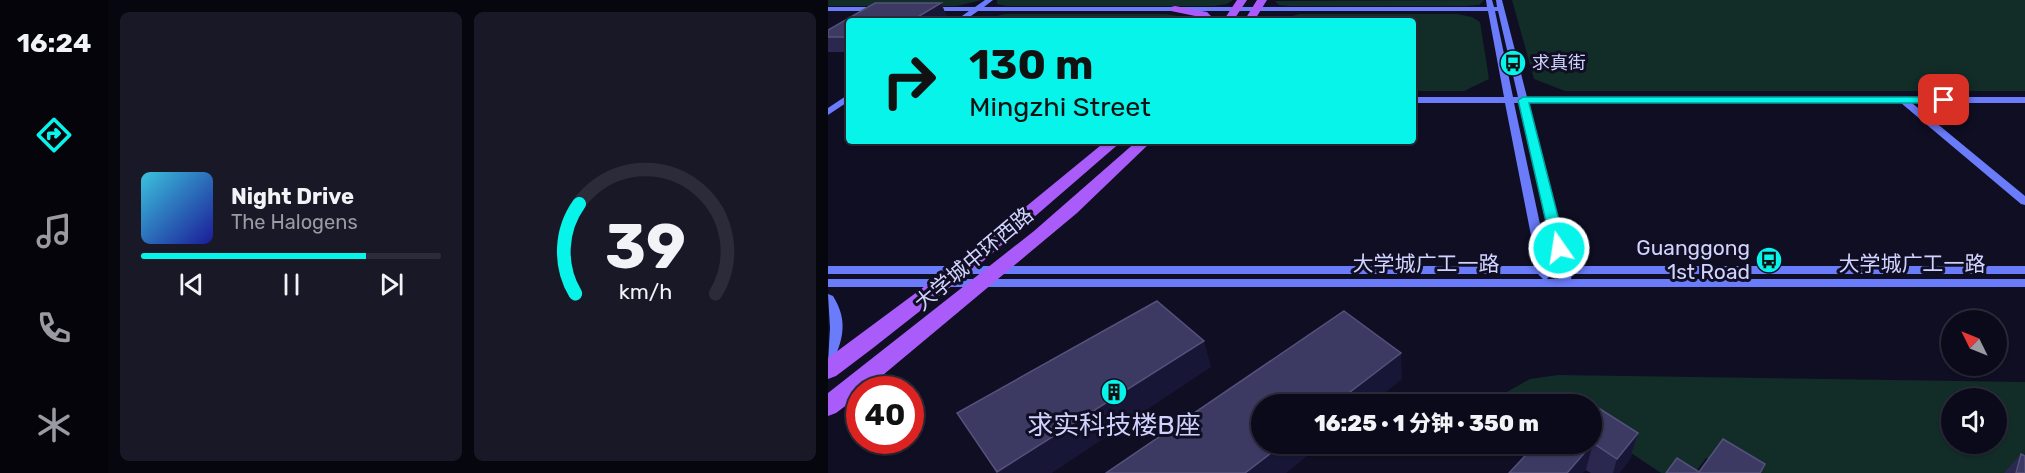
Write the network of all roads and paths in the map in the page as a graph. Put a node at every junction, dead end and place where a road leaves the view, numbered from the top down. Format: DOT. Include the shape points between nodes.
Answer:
graph roads {
  1 [pos="990,0"];
  2 [pos="1239,4"];
  3 [pos="1259,4"];
  4 [pos="1495,4"];
  5 [pos="828,9"];
  6 [pos="892,9"];
  7 [pos="916,9"];
  8 [pos="977,9"];
  9 [pos="1175,9"];
  10 [pos="964,18"];
  11 [pos="1207,18"];
  12 [pos="1230,18"];
  13 [pos="1251,18"];
  14 [pos="846,99"];
  15 [pos="828,100"];
  16 [pos="846,100"];
  17 [pos="1416,100"];
  18 [pos="1509,100"];
  19 [pos="1523,100"];
  20 [pos="1903,100"];
  21 [pos="2025,100"];
  22 [pos="828,112"];
  23 [pos="1112,144"];
  24 [pos="1142,144"];
  25 [pos="2025,202"];
  26 [pos="828,270"];
  27 [pos="960,270"];
  28 [pos="999,270"];
  29 [pos="2025,270"];
  30 [pos="1546,277"];
  31 [pos="1566,277"];
  32 [pos="983,283"];
  33 [pos="2025,283"];
  34 [pos="828,284"];
  35 [pos="942,284"];
  36 [pos="828,299"];
  37 [pos="828,357"];
  38 [pos="828,370"];
  39 [pos="828,406"];
  1 -- 8 [label="street"];
  2 -- 3 [label="street"];
  2 -- 9 [label="street"];
  2 -- 12 [label="main road"];
  3 -- 4 [label="street"];
  3 -- 13 [label="main road"];
  4 -- 18 [label="street"];
  4 -- 19 [label="street"];
  5 -- 6 [label="street"];
  7 -- 8 [label="street"];
  8 -- 9 [label="street"];
  8 -- 10 [label="street"];
  9 -- 11 [label="main road" via="1199,12"];
  14 -- 15 [label="street"];
  16 -- 22 [label="street"];
  17 -- 18 [label="street"];
  18 -- 19 [label="street"];
  18 -- 30 [label="street"];
  19 -- 20 [label="street"];
  19 -- 31 [label="street"];
  20 -- 21 [label="street"];
  20 -- 25 [label="street"];
  23 -- 27 [label="main road, 大学城中环西路"];
  24 -- 28 [label="main road, 大学城中环西路"];
  26 -- 27 [label="street, 大学城广工一路"];
  27 -- 28 [label="street, 大学城广工一路"];
  27 -- 35 [label="main road, 大学城中环西路"];
  28 -- 30 [label="street, 大学城广工一路"];
  28 -- 32 [label="main road, 大学城中环西路"];
  29 -- 31 [label="street, 大学城广工一路"];
  30 -- 31 [label="street, 大学城广工一路"];
  30 -- 32 [label="street, 大学城广工一路"];
  31 -- 33 [label="street, 大学城广工一路"];
  32 -- 35 [label="street, 大学城广工一路"];
  32 -- 39 [label="main road, 大学城中环西路"];
  34 -- 35 [label="street, 大学城广工一路"];
  35 -- 38 [label="main road, 大学城中环西路"];
  36 -- 37 [label="street" via="837,319"];
}
